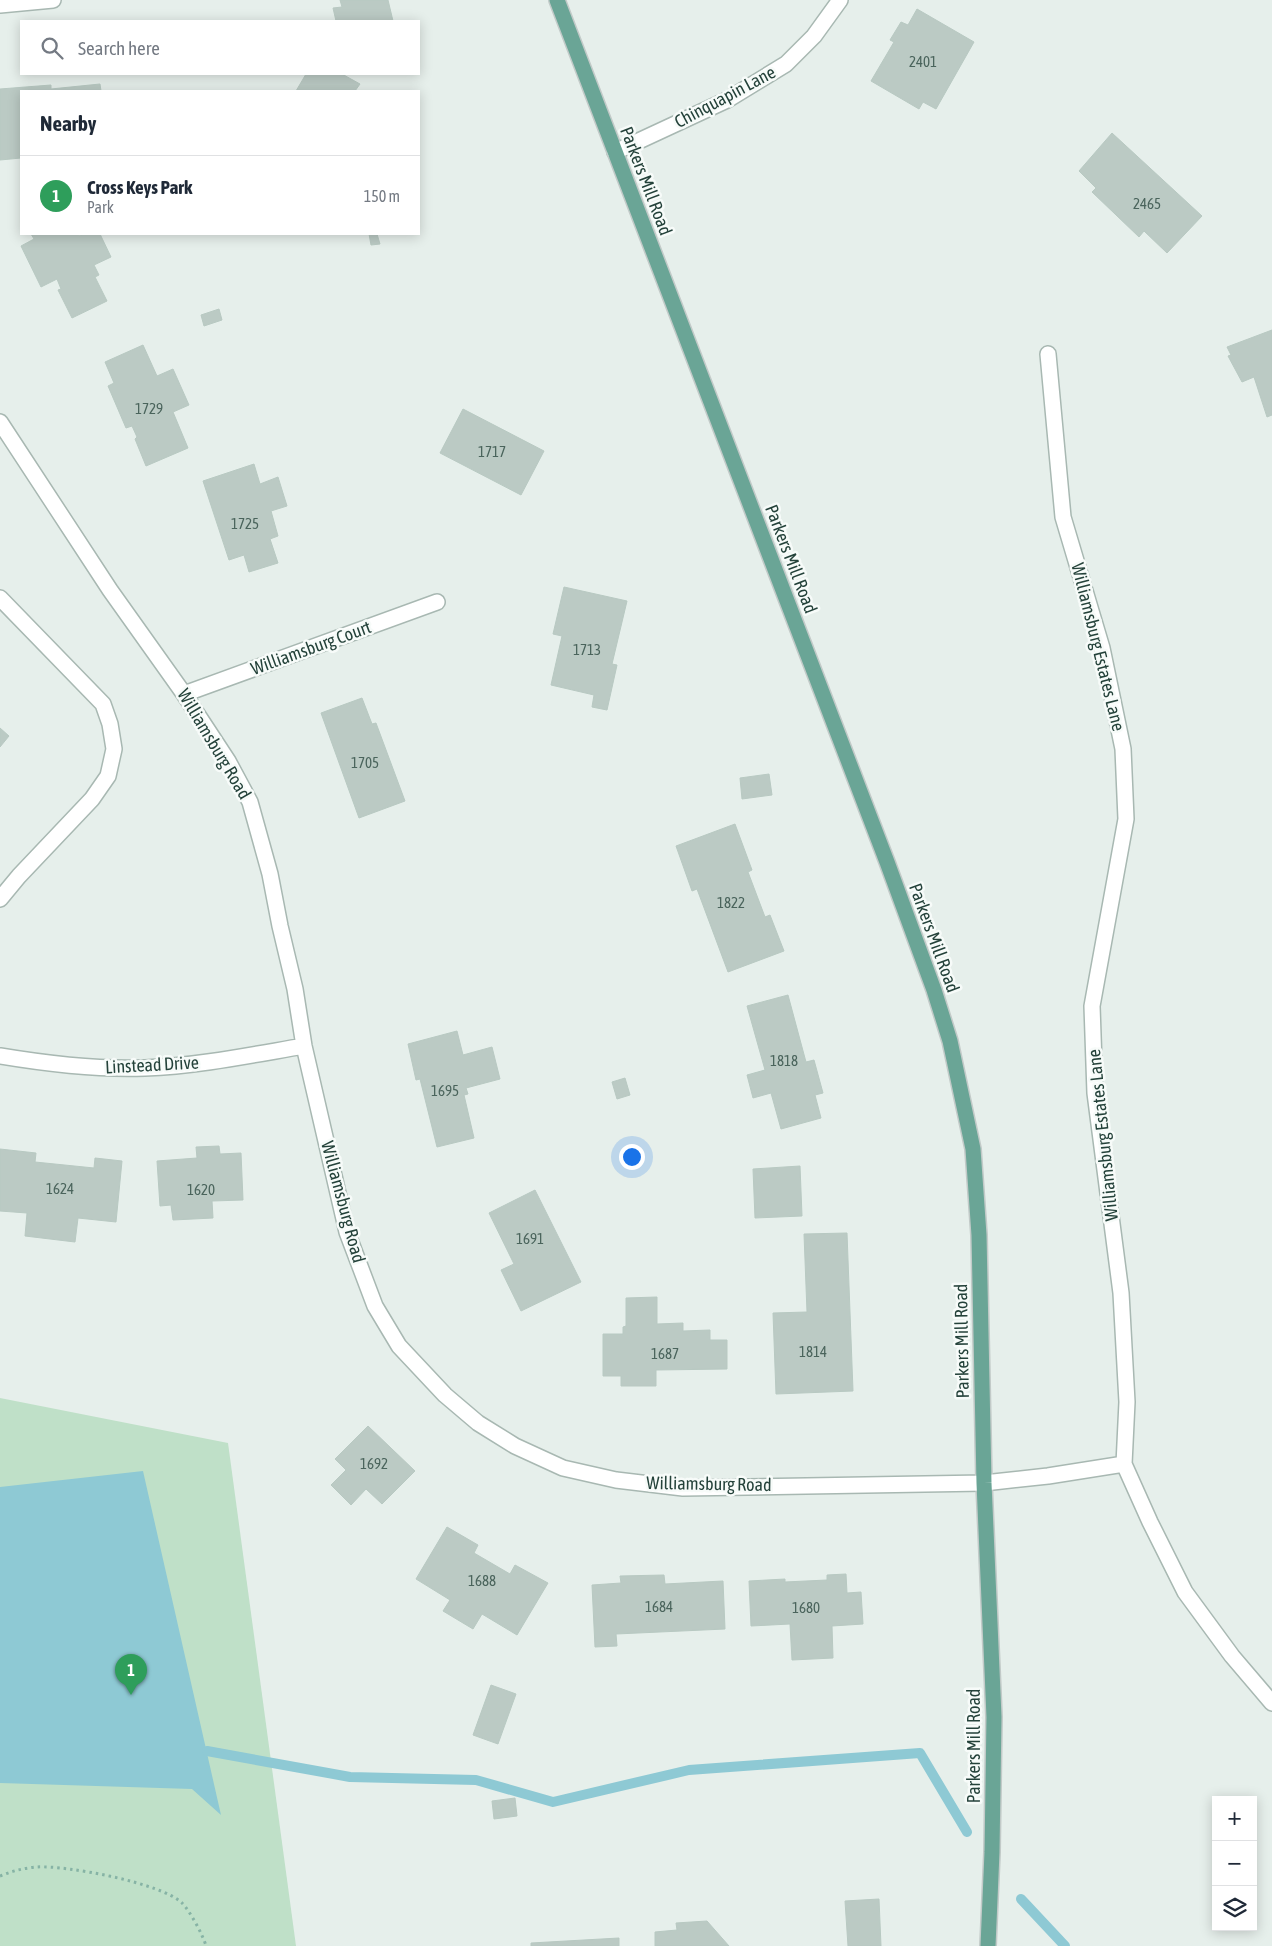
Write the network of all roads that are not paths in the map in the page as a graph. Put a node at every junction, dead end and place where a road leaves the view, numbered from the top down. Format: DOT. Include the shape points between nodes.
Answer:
graph roads {
  1 [pos="52,0"];
  2 [pos="557,0"];
  3 [pos="840,0"];
  4 [pos="0,5"];
  5 [pos="615,152"];
  6 [pos="1048,354"];
  7 [pos="0,422"];
  8 [pos="0,598"];
  9 [pos="437,602"];
  10 [pos="184,694"];
  11 [pos="0,899"];
  12 [pos="304,1046"];
  13 [pos="0,1056"];
  14 [pos="1124,1464"];
  15 [pos="984,1483"];
  16 [pos="1272,1703"];
  17 [pos="988,1946"];
  1 -- 4 [label="street"];
  2 -- 5 [label="main road, Parkers Mill Road"];
  3 -- 5 [label="street, Chinquapin Lane" via="814,36 786,64 727,100"];
  5 -- 15 [label="main road, Parkers Mill Road" via="887,862 950,1041 973,1149 979,1235"];
  6 -- 14 [label="street, Williamsburg Estates Lane" via="1064,517 1102,648 1123,749 1126,819 1092,1006 1095,1093 1121,1293 1127,1402"];
  7 -- 10 [label="street, Williamsburg Road" via="110,590"];
  8 -- 11 [label="street" via="103,704 114,749 108,776 92,799"];
  9 -- 10 [label="street, Williamsburg Court"];
  10 -- 12 [label="street, Williamsburg Road" via="228,761 250,802 270,874"];
  12 -- 13 [label="street, Linstead Drive" via="203,1063 145,1068 92,1068"];
  12 -- 15 [label="street, Williamsburg Road" via="348,1232 375,1306 399,1346 445,1395 478,1423 515,1446 563,1468 616,1480 683,1488"];
  14 -- 15 [label="street, Williamsburg Road"];
  14 -- 16 [label="street, Williamsburg Estates Lane" via="1185,1592"];
  15 -- 17 [label="main road, Parkers Mill Road" via="994,1717"];
}
